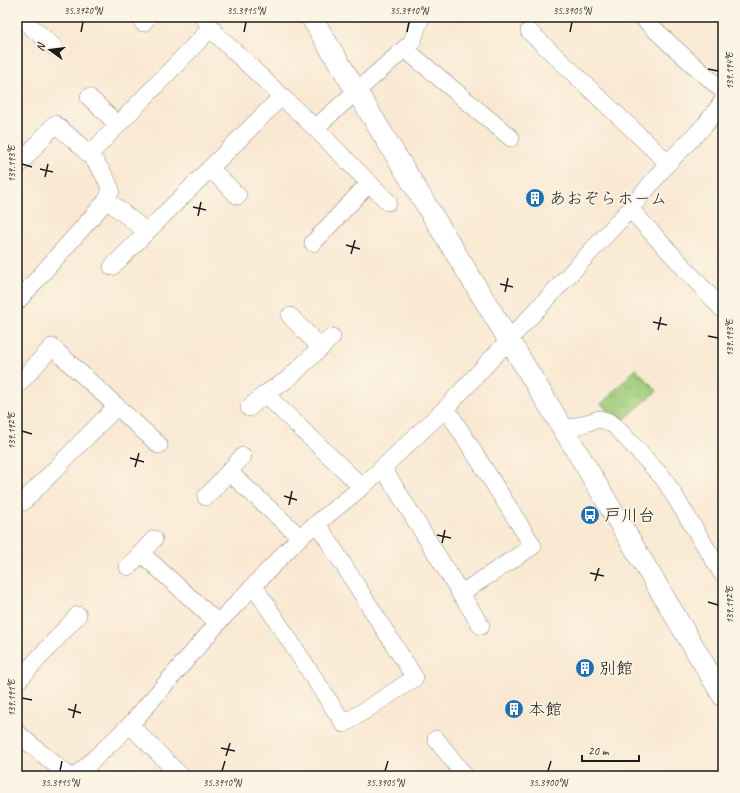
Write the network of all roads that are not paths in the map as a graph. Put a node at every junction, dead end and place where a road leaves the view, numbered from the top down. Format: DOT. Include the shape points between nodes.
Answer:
graph roads {
  1 [pos="20,17"];
  2 [pos="311,17"];
  3 [pos="421,17"];
  4 [pos="642,17"];
  5 [pos="207,22"];
  6 [pos="529,31"];
  7 [pos="52,46"];
  8 [pos="405,49"];
  9 [pos="723,91"];
  10 [pos="357,93"];
  11 [pos="89,97"];
  12 [pos="281,97"];
  13 [pos="723,101"];
  14 [pos="118,125"];
  15 [pos="316,128"];
  16 [pos="511,138"];
  17 [pos="90,154"];
  18 [pos="668,163"];
  19 [pos="17,167"];
  20 [pos="210,168"];
  21 [pos="369,183"];
  22 [pos="238,196"];
  23 [pos="108,200"];
  24 [pos="388,202"];
  25 [pos="630,209"];
  26 [pos="147,232"];
  27 [pos="313,243"];
  28 [pos="112,267"];
  29 [pos="17,302"];
  30 [pos="723,310"];
  31 [pos="290,316"];
  32 [pos="509,341"];
  33 [pos="17,386"];
  34 [pos="265,394"];
  35 [pos="118,406"];
  36 [pos="249,408"];
  37 [pos="446,408"];
  38 [pos="564,430"];
  39 [pos="159,445"];
  40 [pos="243,456"];
  41 [pos="383,468"];
  42 [pos="229,472"];
  43 [pos="362,487"];
  44 [pos="206,497"];
  45 [pos="17,499"];
  46 [pos="317,523"];
  47 [pos="300,537"];
  48 [pos="154,539"];
  49 [pos="141,553"];
  50 [pos="128,567"];
  51 [pos="723,575"];
  52 [pos="254,586"];
  53 [pos="460,594"];
  54 [pos="78,615"];
  55 [pos="218,623"];
  56 [pos="481,626"];
  57 [pos="17,682"];
  58 [pos="723,696"];
  59 [pos="130,725"];
  60 [pos="17,733"];
  61 [pos="436,739"];
  62 [pos="70,776"];
  63 [pos="76,776"];
  64 [pos="181,776"];
  65 [pos="465,776"];
  1 -- 7 [label="street"];
  2 -- 10 [label="street"];
  3 -- 8 [label="street" via="412,42"];
  4 -- 9 [label="street"];
  5 -- 12 [label="street" via="217,35"];
  5 -- 14 [label="street" via="140,112"];
  6 -- 18 [label="street"];
  8 -- 10 [label="street"];
  8 -- 16 [label="street"];
  10 -- 15 [label="street"];
  10 -- 32 [label="street"];
  11 -- 14 [label="street"];
  12 -- 15 [label="street"];
  12 -- 20 [label="street"];
  13 -- 18 [label="street" via="705,125"];
  14 -- 17 [label="street"];
  15 -- 21 [label="street"];
  17 -- 19 [label="street" via="55,124"];
  17 -- 23 [label="street" via="111,190"];
  18 -- 25 [label="street"];
  20 -- 22 [label="street"];
  20 -- 26 [label="street"];
  21 -- 24 [label="street"];
  21 -- 27 [label="street"];
  23 -- 26 [label="street"];
  23 -- 29 [label="street"];
  25 -- 30 [label="street"];
  25 -- 32 [label="street"];
  26 -- 28 [label="street"];
  31 -- 34 [label="street" via="326,342 288,379"];
  32 -- 37 [label="street"];
  32 -- 38 [label="street"];
  33 -- 35 [label="street" via="52,346"];
  34 -- 36 [label="street"];
  34 -- 43 [label="street"];
  35 -- 39 [label="street"];
  35 -- 45 [label="street" via="23,502"];
  37 -- 41 [label="street"];
  37 -- 53 [label="street" via="533,546"];
  38 -- 51 [label="street" via="599,419 615,426 664,479"];
  38 -- 58 [label="street"];
  40 -- 42 [label="street"];
  41 -- 43 [label="street"];
  41 -- 53 [label="street"];
  42 -- 44 [label="street"];
  42 -- 47 [label="street"];
  43 -- 46 [label="street"];
  46 -- 47 [label="street"];
  46 -- 52 [label="street" via="415,678 344,724"];
  47 -- 52 [label="street"];
  48 -- 49 [label="street"];
  49 -- 50 [label="street"];
  49 -- 55 [label="street"];
  52 -- 55 [label="street"];
  53 -- 56 [label="street"];
  54 -- 57 [label="street"];
  55 -- 59 [label="street"];
  59 -- 63 [label="street"];
  59 -- 64 [label="street"];
  60 -- 62 [label="street"];
  61 -- 65 [label="street"];
}
